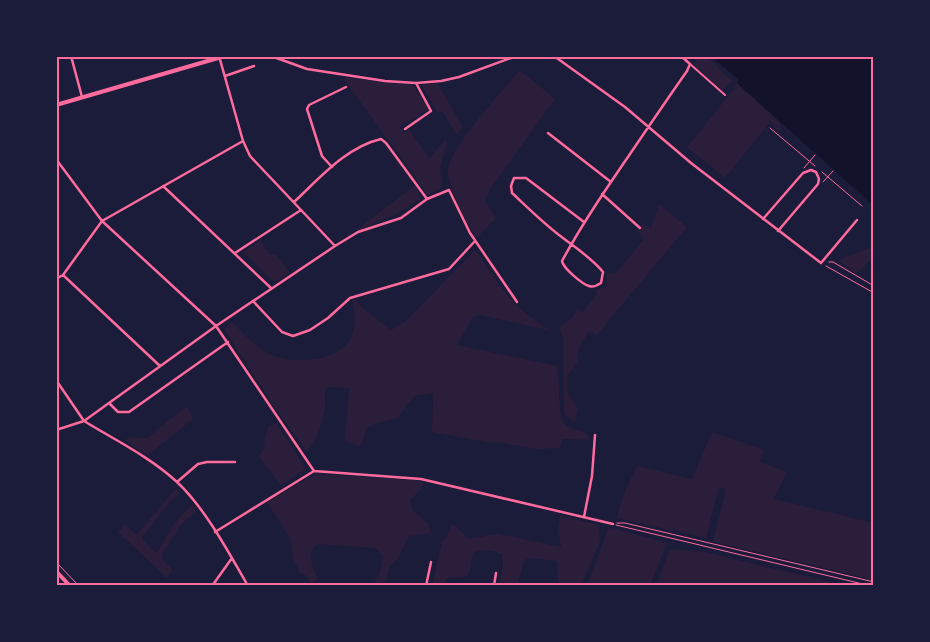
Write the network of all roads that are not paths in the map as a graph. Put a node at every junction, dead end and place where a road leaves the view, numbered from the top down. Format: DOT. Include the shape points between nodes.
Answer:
graph roads {
  1 [pos="71,56"];
  2 [pos="225,56"];
  3 [pos="271,56"];
  4 [pos="516,56"];
  5 [pos="554,56"];
  6 [pos="681,56"];
  7 [pos="219,57"];
  8 [pos="690,64"];
  9 [pos="254,66"];
  10 [pos="225,76"];
  11 [pos="416,83"];
  12 [pos="346,87"];
  13 [pos="725,95"];
  14 [pos="82,97"];
  15 [pos="56,105"];
  16 [pos="405,128"];
  17 [pos="649,128"];
  18 [pos="548,134"];
  19 [pos="243,141"];
  20 [pos="56,159"];
  21 [pos="332,166"];
  22 [pos="611,182"];
  23 [pos="163,186"];
  24 [pos="602,194"];
  25 [pos="426,199"];
  26 [pos="294,202"];
  27 [pos="301,210"];
  28 [pos="763,219"];
  29 [pos="857,220"];
  30 [pos="102,221"];
  31 [pos="584,222"];
  32 [pos="640,228"];
  33 [pos="778,231"];
  34 [pos="475,241"];
  35 [pos="571,245"];
  36 [pos="335,246"];
  37 [pos="235,253"];
  38 [pos="62,275"];
  39 [pos="56,279"];
  40 [pos="271,288"];
  41 [pos="253,301"];
  42 [pos="517,302"];
  43 [pos="216,326"];
  44 [pos="228,342"];
  45 [pos="160,366"];
  46 [pos="56,380"];
  47 [pos="110,404"];
  48 [pos="84,421"];
  49 [pos="56,430"];
  50 [pos="595,435"];
  51 [pos="235,462"];
  52 [pos="314,471"];
  53 [pos="177,482"];
  54 [pos="584,517"];
  55 [pos="613,524"];
  56 [pos="215,532"];
  57 [pos="232,558"];
  58 [pos="431,562"];
  59 [pos="56,571"];
  60 [pos="496,573"];
  61 [pos="70,586"];
  62 [pos="212,586"];
  63 [pos="248,586"];
  64 [pos="426,586"];
  65 [pos="494,586"];
  1 -- 14 [label="street"];
  2 -- 7 [label="main road"];
  3 -- 11 [label="street" via="307,69"];
  4 -- 11 [label="street" via="459,77"];
  5 -- 17 [label="street"];
  6 -- 8 [label="street"];
  7 -- 10 [label="street"];
  7 -- 14 [label="main road"];
  8 -- 13 [label="street"];
  8 -- 17 [label="street"];
  9 -- 10 [label="street"];
  10 -- 19 [label="street"];
  11 -- 16 [label="street" via="431,111"];
  12 -- 21 [label="street" via="308,105 307,109 322,156"];
  14 -- 15 [label="main road"];
  17 -- 22 [label="street"];
  17 -- 28 [label="street"];
  18 -- 22 [label="street"];
  19 -- 23 [label="street"];
  19 -- 26 [label="street" via="250,156"];
  20 -- 30 [label="street"];
  21 -- 25 [label="street" via="350,153 381,139"];
  21 -- 26 [label="street"];
  22 -- 24 [label="street"];
  23 -- 30 [label="street"];
  23 -- 37 [label="street"];
  24 -- 31 [label="street"];
  24 -- 32 [label="street"];
  25 -- 34 [label="street" via="448,190"];
  25 -- 36 [label="street" via="401,218 358,232"];
  26 -- 27 [label="street"];
  27 -- 36 [label="street"];
  27 -- 37 [label="street"];
  28 -- 33 [label="street"];
  28 -- 33 [label="street" via="803,173 814,171 818,174 819,181"];
  29 -- 33 [label="street" via="820,263"];
  30 -- 38 [label="street"];
  30 -- 43 [label="street"];
  31 -- 35 [label="street"];
  31 -- 35 [label="street" via="526,178 514,178 512,193"];
  34 -- 41 [label="street" via="449,269 350,298 328,318 293,336 282,332"];
  34 -- 42 [label="street"];
  35 -- 35 [label="street" via="562,261 564,268 589,286 601,283 603,272 600,267"];
  36 -- 40 [label="street"];
  37 -- 40 [label="street"];
  38 -- 39 [label="street"];
  38 -- 45 [label="street"];
  40 -- 41 [label="street"];
  41 -- 43 [label="street"];
  43 -- 44 [label="street"];
  43 -- 45 [label="street"];
  44 -- 47 [label="street" via="129,412 118,412"];
  44 -- 52 [label="street"];
  45 -- 47 [label="street"];
  46 -- 48 [label="street"];
  47 -- 48 [label="street"];
  48 -- 49 [label="street"];
  48 -- 53 [label="street"];
  50 -- 54 [label="street"];
  51 -- 53 [label="street" via="198,464"];
  52 -- 54 [label="street" via="421,479"];
  52 -- 56 [label="street"];
  53 -- 56 [label="street"];
  54 -- 55 [label="street"];
  56 -- 57 [label="street"];
  57 -- 62 [label="street"];
  57 -- 63 [label="street"];
  58 -- 64 [label="street"];
  59 -- 61 [label="main road"];
  60 -- 65 [label="street"];
}
